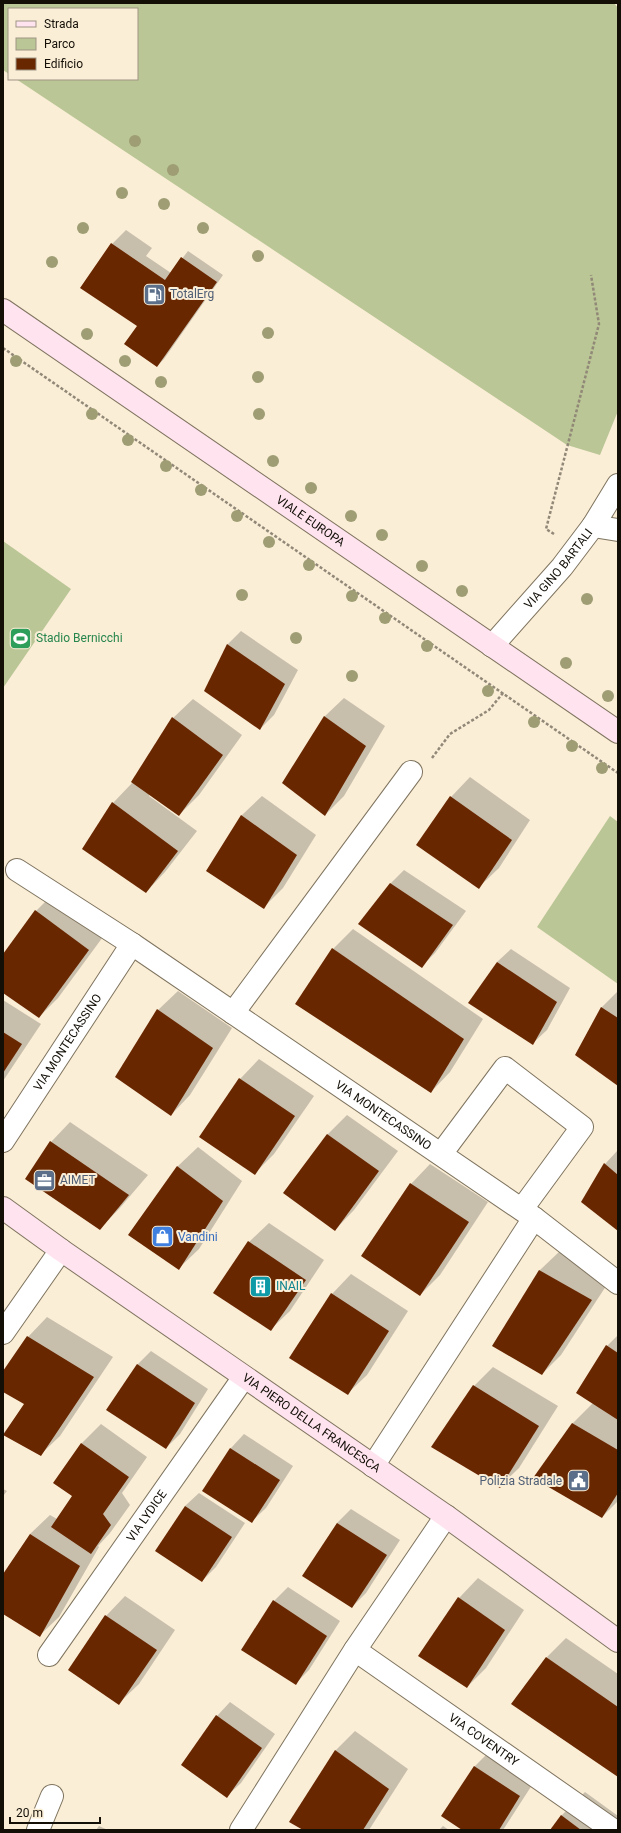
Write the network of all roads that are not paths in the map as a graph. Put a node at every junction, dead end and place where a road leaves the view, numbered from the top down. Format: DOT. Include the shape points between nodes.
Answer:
graph roads {
  1 [pos="3,310"];
  2 [pos="618,485"];
  3 [pos="593,526"];
  4 [pos="618,530"];
  5 [pos="492,646"];
  6 [pos="618,732"];
  7 [pos="411,772"];
  8 [pos="18,870"];
  9 [pos="132,944"];
  10 [pos="233,1013"];
  11 [pos="3,1141"];
  12 [pos="441,1154"];
  13 [pos="3,1208"];
  14 [pos="528,1213"];
  15 [pos="61,1250"];
  16 [pos="618,1282"];
  17 [pos="3,1333"];
  18 [pos="244,1377"];
  19 [pos="372,1466"];
  20 [pos="446,1516"];
  21 [pos="618,1641"];
  22 [pos="355,1650"];
  23 [pos="49,1655"];
  24 [pos="52,1796"];
  25 [pos="38,1830"];
  26 [pos="241,1830"];
  27 [pos="613,1830"];
  1 -- 5 [label="main road, VIALE EUROPA"];
  2 -- 3 [label="street, VIA GINO BARTALI"];
  3 -- 4 [label="street"];
  3 -- 5 [label="street, VIA GINO BARTALI" via="562,567"];
  5 -- 6 [label="main road, VIALE EUROPA"];
  7 -- 10 [label="street"];
  8 -- 9 [label="street, VIA MONTECASSINO"];
  9 -- 10 [label="street, VIA MONTECASSINO"];
  9 -- 11 [label="street, VIA MONTECASSINO"];
  10 -- 12 [label="street, VIA MONTECASSINO"];
  12 -- 14 [label="street, VIA MONTECASSINO"];
  12 -- 14 [label="street" via="505,1068 582,1127"];
  13 -- 15 [label="main road, VIA PIERO DELLA FRANCESCA"];
  14 -- 16 [label="street, VIA MONTECASSINO"];
  14 -- 19 [label="street"];
  15 -- 17 [label="street"];
  15 -- 18 [label="main road, VIA PIERO DELLA FRANCESCA"];
  18 -- 19 [label="main road, VIA PIERO DELLA FRANCESCA"];
  18 -- 23 [label="street, VIA LYDICE"];
  19 -- 20 [label="main road, VIA PIERO DELLA FRANCESCA"];
  20 -- 21 [label="main road, VIA PIERO DELLA FRANCESCA"];
  20 -- 22 [label="street"];
  22 -- 26 [label="street"];
  22 -- 27 [label="street, VIA COVENTRY"];
  24 -- 25 [label="street"];
}
